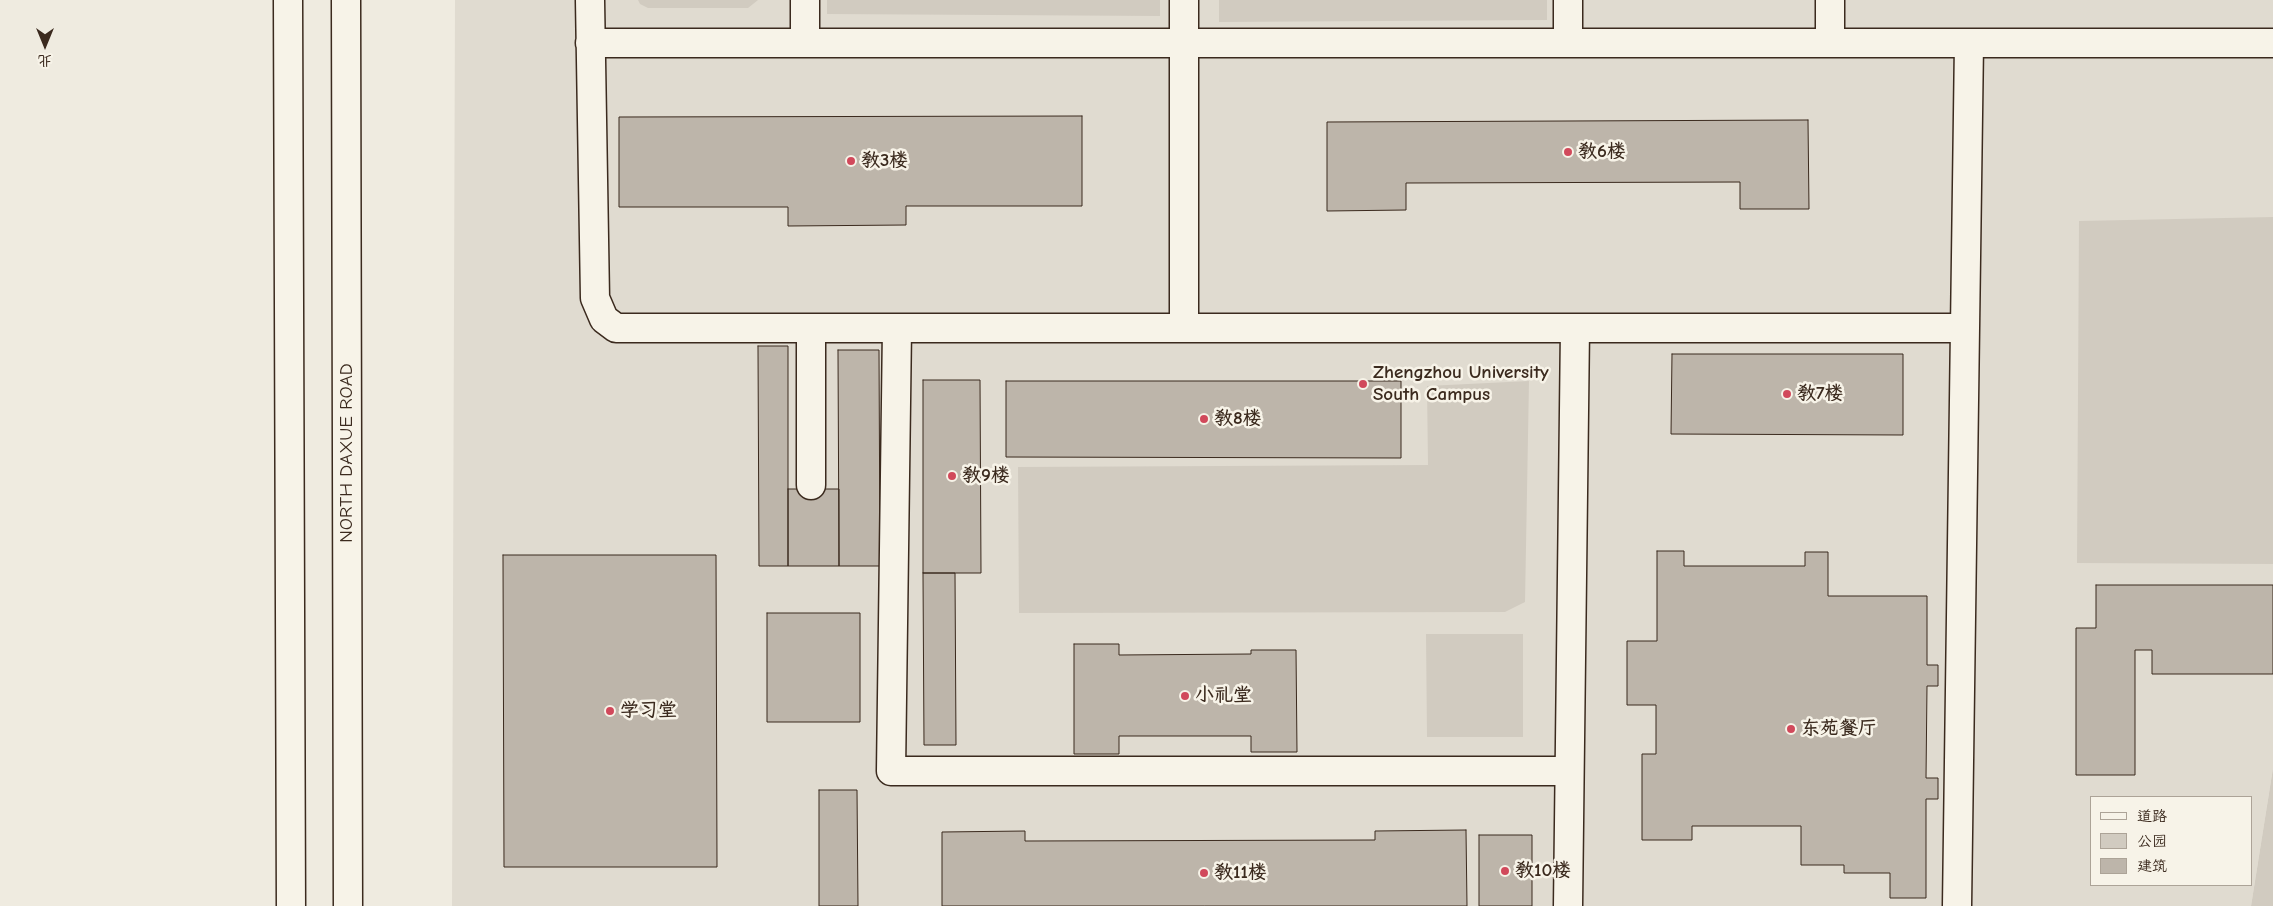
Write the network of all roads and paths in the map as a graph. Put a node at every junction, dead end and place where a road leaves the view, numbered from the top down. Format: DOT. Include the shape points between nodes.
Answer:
graph roads {
  1 [pos="288,0"];
  2 [pos="346,0"];
  3 [pos="590,0"];
  4 [pos="805,0"];
  5 [pos="1184,0"];
  6 [pos="1568,0"];
  7 [pos="1830,0"];
  8 [pos="590,43"];
  9 [pos="805,43"];
  10 [pos="1184,43"];
  11 [pos="1568,43"];
  12 [pos="1830,43"];
  13 [pos="1969,43"];
  14 [pos="2273,43"];
  15 [pos="811,328"];
  16 [pos="897,328"];
  17 [pos="1184,328"];
  18 [pos="1575,328"];
  19 [pos="1965,328"];
  20 [pos="811,485"];
  21 [pos="1569,771"];
  22 [pos="291,906"];
  23 [pos="348,906"];
  24 [pos="1568,906"];
  25 [pos="1957,906"];
  1 -- 22 [label="main road"];
  2 -- 23 [label="main road, NORTH DAXUE ROAD"];
  3 -- 8 [label="main road"];
  4 -- 9 [label="main road"];
  5 -- 10 [label="main road"];
  6 -- 11 [label="main road"];
  7 -- 12 [label="main road"];
  8 -- 9 [label="main road"];
  8 -- 15 [label="main road" via="595,298 604,319 616,328"];
  9 -- 10 [label="main road"];
  10 -- 11 [label="main road"];
  10 -- 17 [label="main road"];
  11 -- 12 [label="main road"];
  12 -- 13 [label="main road"];
  13 -- 14 [label="main road"];
  13 -- 19 [label="main road"];
  15 -- 16 [label="main road"];
  15 -- 20 [label="main road"];
  16 -- 17 [label="main road"];
  16 -- 21 [label="main road" via="891,771"];
  17 -- 18 [label="main road"];
  18 -- 19 [label="main road"];
  18 -- 21 [label="main road"];
  19 -- 25 [label="main road"];
  21 -- 24 [label="main road"];
}
